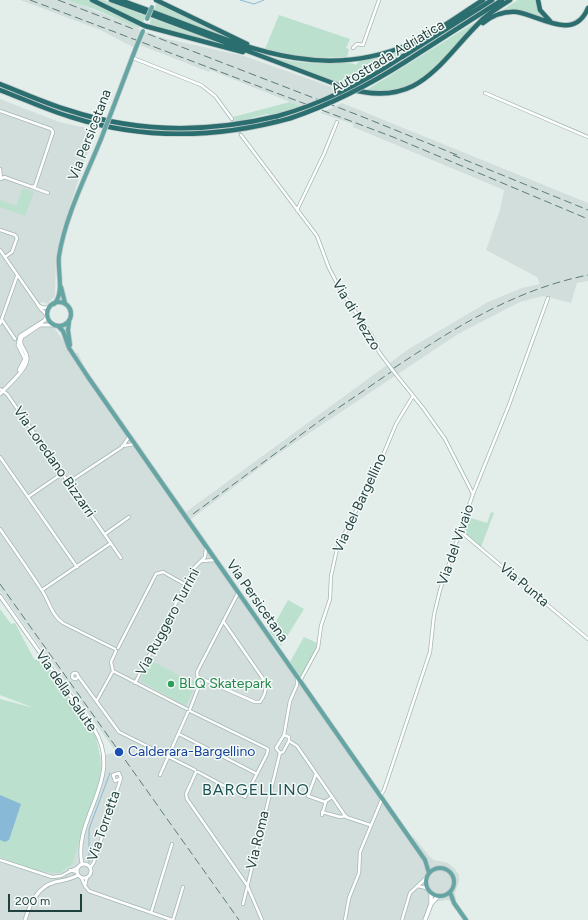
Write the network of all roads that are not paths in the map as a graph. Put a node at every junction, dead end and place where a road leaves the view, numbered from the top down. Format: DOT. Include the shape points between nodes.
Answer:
graph roads {
  1 [pos="92,0"];
  2 [pos="111,0"];
  3 [pos="120,0"];
  4 [pos="155,0"];
  5 [pos="379,0"];
  6 [pos="475,0"];
  7 [pos="483,0"];
  8 [pos="492,0"];
  9 [pos="502,0"];
  10 [pos="510,0"];
  11 [pos="538,0"];
  12 [pos="588,8"];
  13 [pos="149,14"];
  14 [pos="448,22"];
  15 [pos="554,24"];
  16 [pos="145,26"];
  17 [pos="353,48"];
  18 [pos="457,48"];
  19 [pos="279,56"];
  20 [pos="133,58"];
  21 [pos="404,60"];
  22 [pos="286,65"];
  23 [pos="0,84"];
  24 [pos="0,90"];
  25 [pos="485,93"];
  26 [pos="0,111"];
  27 [pos="232,119"];
  28 [pos="336,122"];
  29 [pos="241,135"];
  30 [pos="588,137"];
  31 [pos="0,169"];
  32 [pos="0,180"];
  33 [pos="33,187"];
  34 [pos="48,194"];
  35 [pos="297,210"];
  36 [pos="0,230"];
  37 [pos="0,250"];
  38 [pos="5,257"];
  39 [pos="17,275"];
  40 [pos="59,281"];
  41 [pos="548,298"];
  42 [pos="65,303"];
  43 [pos="52,305"];
  44 [pos="40,307"];
  45 [pos="47,315"];
  46 [pos="2,319"];
  47 [pos="69,322"];
  48 [pos="0,324"];
  49 [pos="56,325"];
  50 [pos="15,339"];
  51 [pos="72,353"];
  52 [pos="11,381"];
  53 [pos="2,390"];
  54 [pos="0,394"];
  55 [pos="413,396"];
  56 [pos="130,435"];
  57 [pos="136,444"];
  58 [pos="122,447"];
  59 [pos="0,457"];
  60 [pos="63,473"];
  61 [pos="69,482"];
  62 [pos="473,494"];
  63 [pos="28,497"];
  64 [pos="129,517"];
  65 [pos="0,529"];
  66 [pos="460,531"];
  67 [pos="105,534"];
  68 [pos="111,543"];
  69 [pos="206,548"];
  70 [pos="121,558"];
  71 [pos="215,560"];
  72 [pos="202,561"];
  73 [pos="77,566"];
  74 [pos="186,585"];
  75 [pos="42,590"];
  76 [pos="238,593"];
  77 [pos="0,596"];
  78 [pos="223,621"];
  79 [pos="588,639"];
  80 [pos="116,649"];
  81 [pos="113,671"];
  82 [pos="78,676"];
  83 [pos="198,678"];
  84 [pos="298,680"];
  85 [pos="136,683"];
  86 [pos="305,689"];
  87 [pos="295,691"];
  88 [pos="97,700"];
  89 [pos="189,710"];
  90 [pos="178,734"];
  91 [pos="284,735"];
  92 [pos="289,742"];
  93 [pos="276,748"];
  94 [pos="268,749"];
  95 [pos="280,753"];
  96 [pos="168,757"];
  97 [pos="197,772"];
  98 [pos="257,774"];
  99 [pos="316,774"];
  100 [pos="160,775"];
  101 [pos="120,779"];
  102 [pos="116,781"];
  103 [pos="118,785"];
  104 [pos="332,797"];
  105 [pos="381,797"];
  106 [pos="325,802"];
  107 [pos="346,816"];
  108 [pos="370,825"];
  109 [pos="172,844"];
  110 [pos="0,860"];
  111 [pos="425,860"];
  112 [pos="81,865"];
  113 [pos="90,868"];
  114 [pos="438,868"];
  115 [pos="70,870"];
  116 [pos="429,873"];
  117 [pos="79,875"];
  118 [pos="87,877"];
  119 [pos="426,878"];
  120 [pos="247,885"];
  121 [pos="85,886"];
  122 [pos="183,887"];
  123 [pos="416,887"];
  124 [pos="426,888"];
  125 [pos="450,892"];
  126 [pos="431,894"];
  127 [pos="438,896"];
  128 [pos="445,896"];
  129 [pos="454,903"];
  130 [pos="243,904"];
  131 [pos="431,904"];
  132 [pos="151,912"];
  133 [pos="25,920"];
  134 [pos="172,920"];
  135 [pos="262,920"];
  136 [pos="345,920"];
  137 [pos="402,920"];
  138 [pos="425,920"];
  139 [pos="466,920"];
  1 -- 16 [label="highway"];
  2 -- 13 [label="highway"];
  3 -- 13 [label="highway"];
  4 -- 13 [label="main road, Via Persicetana, bridge"];
  4 -- 19 [label="highway"];
  5 -- 17 [label="street" via="363,45 357,44"];
  6 -- 14 [label="highway"];
  7 -- 14 [label="highway"];
  8 -- 21 [label="highway, Autostrada Adriatica"];
  9 -- 21 [label="highway, Autostrada Adriatica"];
  10 -- 18 [label="highway" via="483,19"];
  11 -- 15 [label="highway" via="543,15"];
  12 -- 15 [label="highway" via="583,17 576,22 566,26"];
  13 -- 16 [label="main road, Via Persicetana"];
  13 -- 19 [label="highway"];
  13 -- 22 [label="highway"];
  14 -- 19 [label="highway" via="410,44 371,56 333,61"];
  15 -- 18 [label="highway" via="521,13 502,13 483,22"];
  16 -- 20 [label="main road, Via Persicetana, bridge"];
  16 -- 22 [label="highway"];
  18 -- 22 [label="highway" via="425,79 404,89 385,93 358,91"];
  20 -- 27 [label="street" via="201,85 215,96"];
  20 -- 40 [label="main road, Via Persicetana, bridge" via="64,234 58,264"];
  21 -- 23 [label="highway, Autostrada Adriatica, bridge" via="308,107 235,125 200,128 140,126 114,122 69,111"];
  21 -- 24 [label="highway, Autostrada Adriatica, bridge" via="354,92 322,107 260,126 211,133 177,134 111,127 79,120"];
  25 -- 30 [label="street"];
  26 -- 33 [label="street" via="53,131"];
  28 -- 35 [label="street"];
  29 -- 35 [label="street, Via di Mezzo"];
  31 -- 32 [label="street"];
  32 -- 33 [label="street" via="4,177"];
  33 -- 34 [label="street"];
  35 -- 55 [label="street, Via di Mezzo, bridge" via="317,236 341,291 372,336 379,352"];
  36 -- 38 [label="street" via="17,238 12,252"];
  37 -- 38 [label="street"];
  38 -- 39 [label="street"];
  39 -- 44 [label="street"];
  39 -- 46 [label="street"];
  40 -- 42 [label="main road, Via Persicetana"];
  40 -- 43 [label="main road, Via Persicetana" via="58,298"];
  41 -- 62 [label="street, Via del Vivaio"];
  42 -- 43 [label="main road"];
  42 -- 47 [label="main road" via="72,313"];
  43 -- 44 [label="street"];
  43 -- 45 [label="main road"];
  44 -- 45 [label="street"];
  45 -- 49 [label="main road"];
  45 -- 52 [label="street" via="46,320 20,336 18,345 25,360"];
  46 -- 48 [label="street"];
  46 -- 50 [label="street"];
  47 -- 49 [label="main road" via="62,326"];
  47 -- 51 [label="main road, Via Persicetana" via="68,335"];
  49 -- 51 [label="main road, Via Persicetana" via="63,331"];
  49 -- 52 [label="street" via="40,325 22,338 20,344 27,355 27,362"];
  51 -- 56 [label="main road, Via Persicetana"];
  52 -- 53 [label="street"];
  53 -- 54 [label="street"];
  53 -- 60 [label="street, Via Loredano Bizzarri"];
  55 -- 62 [label="street, Via di Mezzo" via="450,447"];
  55 -- 84 [label="street, Via del Bargellino" via="396,424 337,549 332,568 330,599 321,626 318,648"];
  56 -- 57 [label="main road, Via Persicetana"];
  56 -- 58 [label="street"];
  57 -- 58 [label="street"];
  57 -- 69 [label="main road, Via Persicetana"];
  58 -- 61 [label="street"];
  59 -- 63 [label="street"];
  60 -- 61 [label="street, Via Loredano Bizzarri"];
  60 -- 63 [label="street"];
  61 -- 67 [label="street, Via Loredano Bizzarri"];
  62 -- 66 [label="street, Via del Vivaio"];
  63 -- 73 [label="street"];
  64 -- 67 [label="street"];
  65 -- 75 [label="street"];
  66 -- 79 [label="street, Via Punta"];
  66 -- 105 [label="street, Via del Vivaio" via="440,590 430,652"];
  67 -- 68 [label="street, Via Loredano Bizzarri"];
  68 -- 70 [label="street, Via Loredano Bizzarri"];
  68 -- 73 [label="street"];
  69 -- 71 [label="main road, Via Persicetana"];
  69 -- 72 [label="street, Via Ruggero Turrini"];
  71 -- 72 [label="street, Via Ruggero Turrini"];
  71 -- 76 [label="main road, Via Persicetana"];
  72 -- 74 [label="street, Via Ruggero Turrini" via="194,568"];
  73 -- 75 [label="street"];
  74 -- 80 [label="street" via="163,572 156,574"];
  74 -- 85 [label="street, Via Ruggero Turrini"];
  75 -- 80 [label="street" via="60,621"];
  76 -- 78 [label="street"];
  76 -- 84 [label="main road, Via Persicetana"];
  77 -- 112 [label="street, Via della Salute" via="94,729 101,744 104,761 103,779 82,839"];
  78 -- 83 [label="street" via="197,672"];
  78 -- 83 [label="street" via="264,680 265,694 260,702 255,702"];
  80 -- 81 [label="street" via="111,662"];
  81 -- 85 [label="street"];
  81 -- 88 [label="street"];
  82 -- 88 [label="street"];
  83 -- 89 [label="street" via="199,686"];
  84 -- 86 [label="main road, Via Persicetana"];
  84 -- 87 [label="street, Via del Bargellino"];
  85 -- 89 [label="street"];
  86 -- 87 [label="street" via="298,688"];
  86 -- 105 [label="main road, Via Persicetana"];
  87 -- 91 [label="street" via="290,701"];
  88 -- 96 [label="street" via="119,732"];
  89 -- 90 [label="street"];
  89 -- 94 [label="street"];
  90 -- 96 [label="street"];
  90 -- 98 [label="street"];
  91 -- 92 [label="street" via="289,737"];
  91 -- 93 [label="street"];
  92 -- 95 [label="street"];
  92 -- 99 [label="street" via="297,746"];
  93 -- 94 [label="street"];
  93 -- 95 [label="street"];
  94 -- 98 [label="street"];
  95 -- 120 [label="street, Via Roma"];
  96 -- 97 [label="street"];
  96 -- 100 [label="street"];
  97 -- 98 [label="street" via="245,797"];
  97 -- 120 [label="street" via="186,794 187,799"];
  99 -- 104 [label="street"];
  99 -- 106 [label="street" via="308,796"];
  101 -- 102 [label="street, Via Torretta"];
  101 -- 102 [label="street, Via Torretta" via="120,774 115,773 113,778"];
  101 -- 103 [label="street, Via Torretta"];
  102 -- 103 [label="street, Via Torretta"];
  103 -- 113 [label="street, Via Torretta"];
  104 -- 106 [label="street"];
  104 -- 107 [label="street"];
  105 -- 108 [label="street, Via del Vivaio"];
  105 -- 111 [label="main road, Via Persicetana"];
  106 -- 107 [label="street" via="322,814"];
  107 -- 108 [label="street"];
  108 -- 136 [label="street, Via del Vivaio" via="360,852 359,873 349,898"];
  109 -- 132 [label="street"];
  110 -- 115 [label="street, Via Torretta" via="52,877 61,876"];
  111 -- 114 [label="main road, Via Persicetana"];
  111 -- 116 [label="main road, Via Persicetana"];
  112 -- 113 [label="street"];
  112 -- 115 [label="street, Via Torretta"];
  112 -- 117 [label="street, Via della Salute"];
  113 -- 118 [label="street"];
  114 -- 116 [label="main road"];
  114 -- 125 [label="main road" via="446,870 452,876 454,884"];
  115 -- 117 [label="street, Via Torretta"];
  116 -- 119 [label="main road"];
  117 -- 118 [label="street"];
  117 -- 121 [label="street, Via Torretta"];
  117 -- 133 [label="street" via="70,880 51,884 41,891 33,900"];
  118 -- 121 [label="street, Via Torretta"];
  119 -- 123 [label="street"];
  119 -- 124 [label="main road"];
  120 -- 130 [label="street, Via Roma"];
  120 -- 135 [label="street"];
  121 -- 132 [label="street" via="89,890"];
  122 -- 134 [label="street"];
  123 -- 124 [label="street"];
  123 -- 137 [label="street" via="409,895"];
  124 -- 126 [label="main road"];
  125 -- 128 [label="main road"];
  125 -- 129 [label="main road"];
  126 -- 127 [label="main road"];
  126 -- 131 [label="main road"];
  127 -- 128 [label="main road"];
  127 -- 131 [label="main road"];
  128 -- 129 [label="main road"];
  129 -- 139 [label="main road"];
  131 -- 138 [label="main road"];
  132 -- 134 [label="street"];
}
